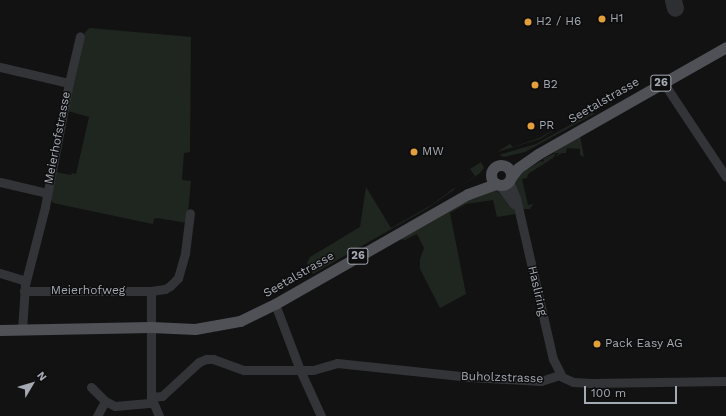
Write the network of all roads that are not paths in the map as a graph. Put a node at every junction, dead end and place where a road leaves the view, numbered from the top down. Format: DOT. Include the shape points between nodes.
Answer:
graph roads {
  1 [pos="80,36"];
  2 [pos="726,47"];
  3 [pos="0,67"];
  4 [pos="663,82"];
  5 [pos="69,83"];
  6 [pos="538,154"];
  7 [pos="726,177"];
  8 [pos="501,180"];
  9 [pos="0,182"];
  10 [pos="47,193"];
  11 [pos="190,213"];
  12 [pos="0,273"];
  13 [pos="26,281"];
  14 [pos="24,291"];
  15 [pos="152,291"];
  16 [pos="276,304"];
  17 [pos="151,327"];
  18 [pos="0,330"];
  19 [pos="22,330"];
  20 [pos="300,370"];
  21 [pos="559,374"];
  22 [pos="726,381"];
  23 [pos="91,387"];
  24 [pos="152,400"];
  25 [pos="105,401"];
  26 [pos="97,416"];
  27 [pos="159,416"];
  28 [pos="321,416"];
  1 -- 5 [label="street, Meierhofstrasse"];
  2 -- 4 [label="main road, Seetalstrasse / 26"];
  3 -- 5 [label="street, Meierhofstrasse"];
  4 -- 6 [label="main road, Seetalstrasse / 26"];
  4 -- 7 [label="street"];
  5 -- 10 [label="street, Meierhofstrasse"];
  6 -- 8 [label="main road, Seetalstrasse / 26"];
  6 -- 8 [label="main road, Seetalstrasse / 26" via="503,165 509,170"];
  8 -- 16 [label="main road, Seetalstrasse / 26" via="468,194"];
  8 -- 21 [label="street, Hasliring" via="518,208 553,360"];
  9 -- 10 [label="street, Meierhofstrasse"];
  10 -- 13 [label="street, Meierhofstrasse"];
  11 -- 15 [label="street" via="178,278 165,289"];
  12 -- 13 [label="street"];
  13 -- 14 [label="street, Meierhofstrasse"];
  14 -- 15 [label="street, Meierhofweg"];
  14 -- 19 [label="street, Meierhofstrasse"];
  15 -- 17 [label="street"];
  16 -- 17 [label="main road, Seetalstrasse / 26" via="249,317 226,324 195,329"];
  16 -- 20 [label="street"];
  17 -- 19 [label="main road, Seetalstrasse / 26"];
  17 -- 24 [label="street"];
  18 -- 19 [label="main road, Seetalstrasse / 26"];
  20 -- 21 [label="street, Buholzstrasse" via="313,370 337,363 470,377 541,381"];
  20 -- 24 [label="street, Buholzstrasse" via="244,370 206,359 199,362 162,396"];
  20 -- 28 [label="street"];
  21 -- 22 [label="street, Buholzstrasse" via="569,381 588,383"];
  23 -- 25 [label="street"];
  24 -- 25 [label="street" via="118,407"];
  24 -- 27 [label="street"];
  25 -- 26 [label="street"];
}
